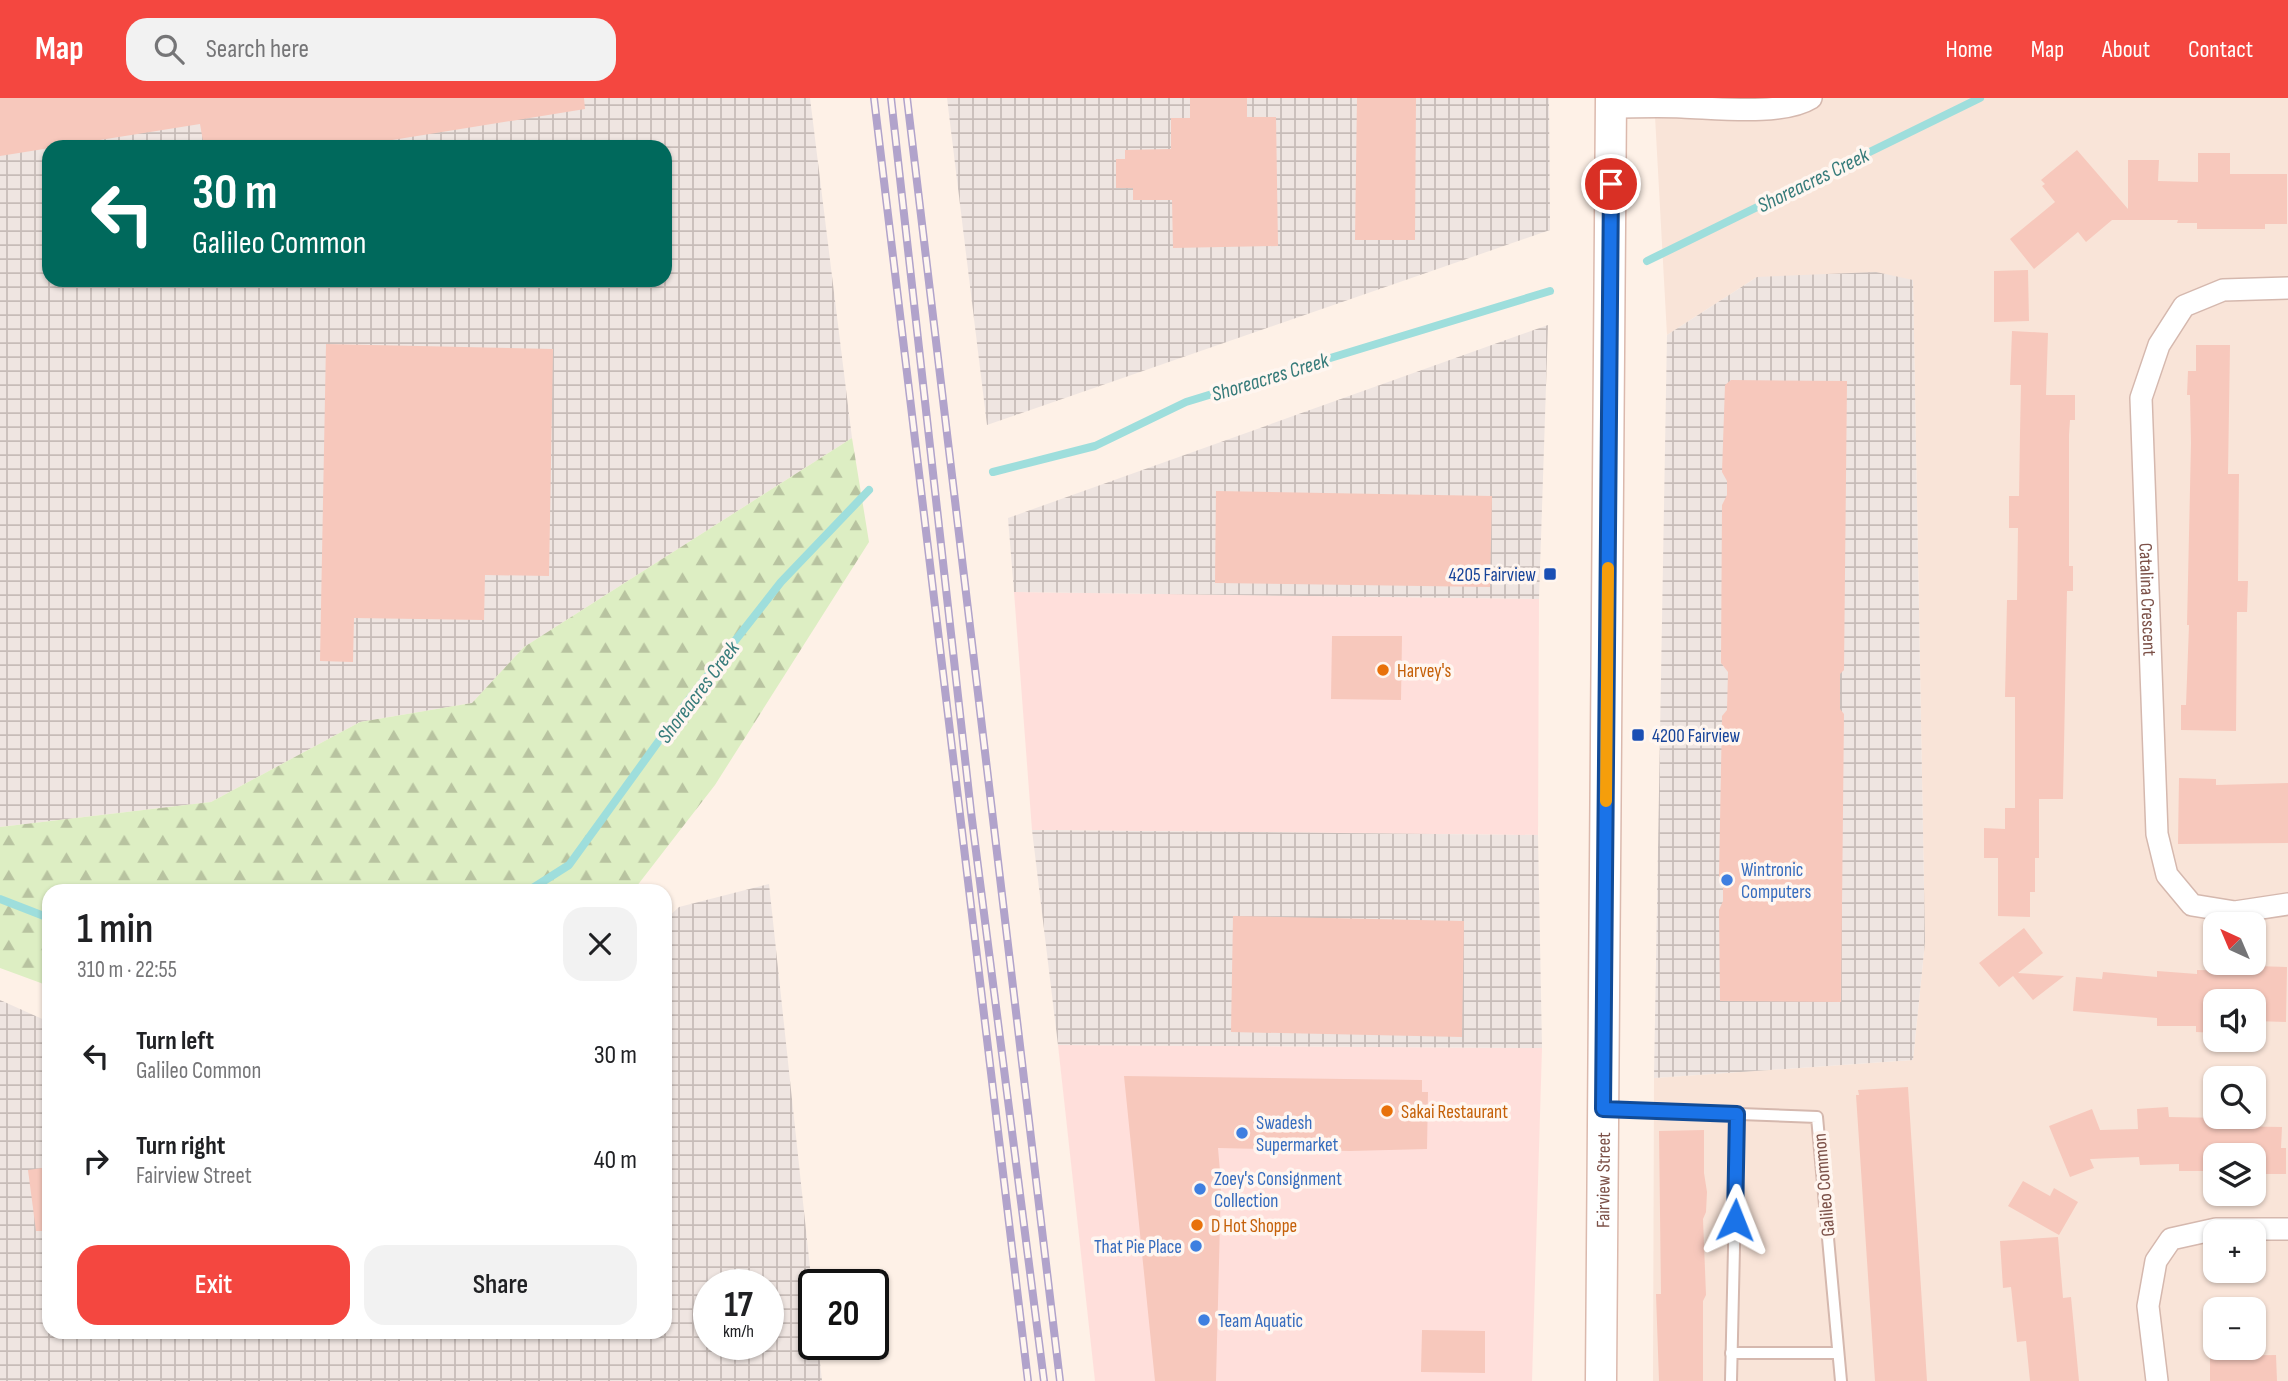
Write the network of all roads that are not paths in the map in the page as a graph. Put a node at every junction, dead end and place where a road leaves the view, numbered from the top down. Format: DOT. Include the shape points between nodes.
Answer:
graph roads {
  1 [pos="1811,98"];
  2 [pos="1611,103"];
  3 [pos="2288,288"];
  4 [pos="2288,904"];
  5 [pos="1603,1109"];
  6 [pos="1737,1114"];
  7 [pos="2288,1229"];
  8 [pos="1731,1353"];
  9 [pos="1838,1353"];
  10 [pos="1601,1381"];
  11 [pos="1731,1381"];
  12 [pos="1841,1381"];
  13 [pos="2157,1381"];
  1 -- 2 [label="street" via="1795,105 1729,109"];
  2 -- 5 [label="main road, Fairview Street"];
  3 -- 4 [label="street, Catalina Crescent" via="2223,290 2183,306 2159,345 2141,398 2157,834 2167,875 2192,905 2235,912"];
  5 -- 6 [label="lane, Galileo Common"];
  5 -- 10 [label="main road, Fairview Street"];
  6 -- 8 [label="lane"];
  6 -- 9 [label="lane, Galileo Common" via="1817,1118"];
  7 -- 13 [label="street" via="2216,1229 2171,1239 2156,1261 2148,1306"];
  8 -- 9 [label="lane"];
  8 -- 11 [label="lane"];
  9 -- 12 [label="lane, Galileo Common"];
}
